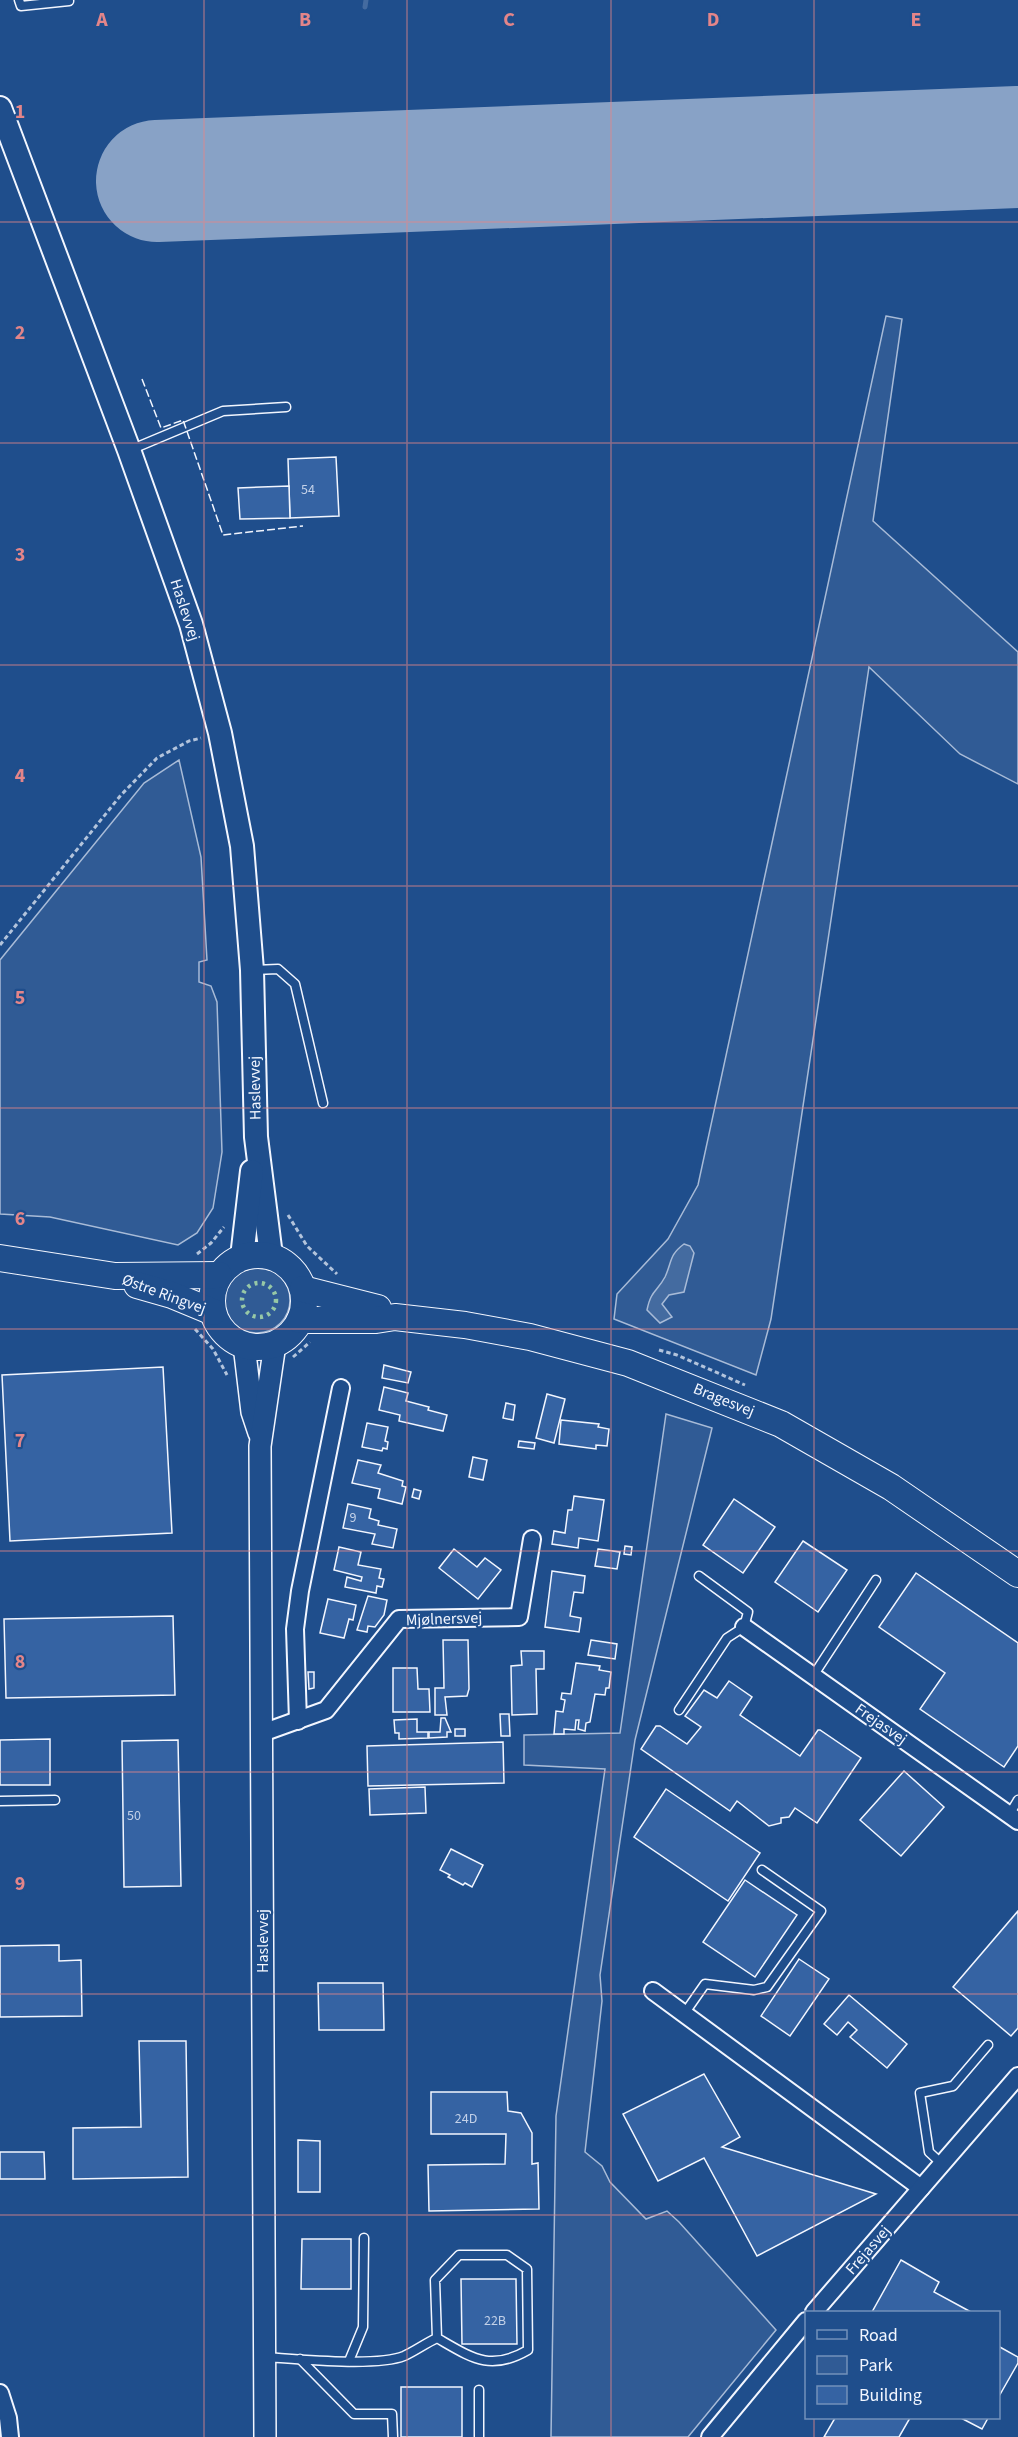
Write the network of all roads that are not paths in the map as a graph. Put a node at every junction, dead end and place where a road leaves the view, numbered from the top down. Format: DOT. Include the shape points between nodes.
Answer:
graph roads {
  1 [pos="19,0"];
  2 [pos="69,1"];
  3 [pos="0,108"];
  4 [pos="286,407"];
  5 [pos="129,450"];
  6 [pos="252,970"];
  7 [pos="323,1103"];
  8 [pos="256,1137"];
  9 [pos="271,1256"];
  10 [pos="242,1257"];
  11 [pos="0,1258"];
  12 [pos="219,1275"];
  13 [pos="115,1276"];
  14 [pos="303,1289"];
  15 [pos="213,1312"];
  16 [pos="394,1317"];
  17 [pos="307,1330"];
  18 [pos="244,1345"];
  19 [pos="283,1352"];
  20 [pos="341,1388"];
  21 [pos="260,1446"];
  22 [pos="532,1539"];
  23 [pos="1018,1574"];
  24 [pos="699,1576"];
  25 [pos="876,1580"];
  26 [pos="744,1627"];
  27 [pos="812,1677"];
  28 [pos="679,1710"];
  29 [pos="298,1721"];
  30 [pos="262,1733"];
  31 [pos="55,1800"];
  32 [pos="1018,1800"];
  33 [pos="0,1801"];
  34 [pos="1013,1818"];
  35 [pos="762,1870"];
  36 [pos="653,1991"];
  37 [pos="684,2014"];
  38 [pos="988,2045"];
  39 [pos="1018,2076"];
  40 [pos="942,2164"];
  41 [pos="921,2188"];
  42 [pos="364,2238"];
  43 [pos="816,2311"];
  44 [pos="805,2324"];
  45 [pos="437,2338"];
  46 [pos="265,2357"];
  47 [pos="300,2359"];
  48 [pos="349,2361"];
  49 [pos="479,2390"];
  50 [pos="0,2393"];
  51 [pos="10,2437"];
  52 [pos="265,2437"];
  53 [pos="393,2437"];
  54 [pos="479,2437"];
  55 [pos="710,2437"];
  1 -- 2 [label="lane" via="21,6"];
  3 -- 5 [label="main road, Haslevvej"];
  4 -- 5 [label="lane" via="224,411"];
  5 -- 6 [label="main road, Haslevvej" via="191,624 220,733 242,846"];
  6 -- 7 [label="lane" via="278,969 295,984"];
  6 -- 8 [label="main road, Haslevvej"];
  8 -- 9 [label="main road, Haslevvej"];
  8 -- 10 [label="main road, Haslevvej"];
  9 -- 10 [label="main road"];
  9 -- 14 [label="main road" via="296,1274"];
  10 -- 12 [label="main road"];
  11 -- 13 [label="main road, Østre Ringvej"];
  12 -- 13 [label="main road, Østre Ringvej"];
  12 -- 15 [label="main road" via="211,1299"];
  13 -- 15 [label="main road, Østre Ringvej"];
  14 -- 16 [label="main road, Bragesvej" via="378,1308"];
  14 -- 17 [label="main road"];
  15 -- 18 [label="main road" via="222,1330"];
  16 -- 17 [label="main road, Bragesvej"];
  16 -- 23 [label="main road, Bragesvej" via="530,1337 579,1349 628,1362 736,1404 781,1424 891,1487"];
  17 -- 19 [label="main road" via="290,1335"];
  18 -- 19 [label="main road"];
  18 -- 21 [label="street, Haslevvej"];
  19 -- 21 [label="street, Haslevvej"];
  20 -- 29 [label="street" via="295,1629"];
  21 -- 30 [label="street, Haslevvej"];
  22 -- 29 [label="street, Mjølnersvej" via="519,1617 399,1619 326,1710"];
  24 -- 26 [label="lane" via="748,1612"];
  25 -- 27 [label="lane"];
  26 -- 27 [label="street, Frejasvej"];
  26 -- 28 [label="lane" via="728,1638"];
  27 -- 34 [label="street, Frejasvej"];
  29 -- 30 [label="street, Mjølnersvej"];
  30 -- 46 [label="street, Haslevvej"];
  31 -- 33 [label="lane"];
  32 -- 34 [label="lane"];
  35 -- 37 [label="lane" via="821,1911 767,1987 754,1990 705,1984"];
  36 -- 37 [label="street"];
  37 -- 41 [label="street"];
  38 -- 40 [label="lane" via="953,2086 920,2093 929,2152"];
  39 -- 40 [label="street, Frejasvej"];
  40 -- 41 [label="street, Frejasvej"];
  41 -- 43 [label="street, Frejasvej"];
  42 -- 48 [label="lane" via="363,2327"];
  44 -- 55 [label="street"];
  45 -- 45 [label="lane" via="435,2280 459,2255 507,2255 527,2269 528,2350 509,2361 476,2360"];
  45 -- 48 [label="lane" via="404,2356"];
  46 -- 47 [label="lane"];
  46 -- 52 [label="street, Haslevvej"];
  47 -- 48 [label="lane"];
  47 -- 53 [label="lane" via="354,2415 392,2414"];
  49 -- 54 [label="lane"];
  50 -- 51 [label="street"];
}
